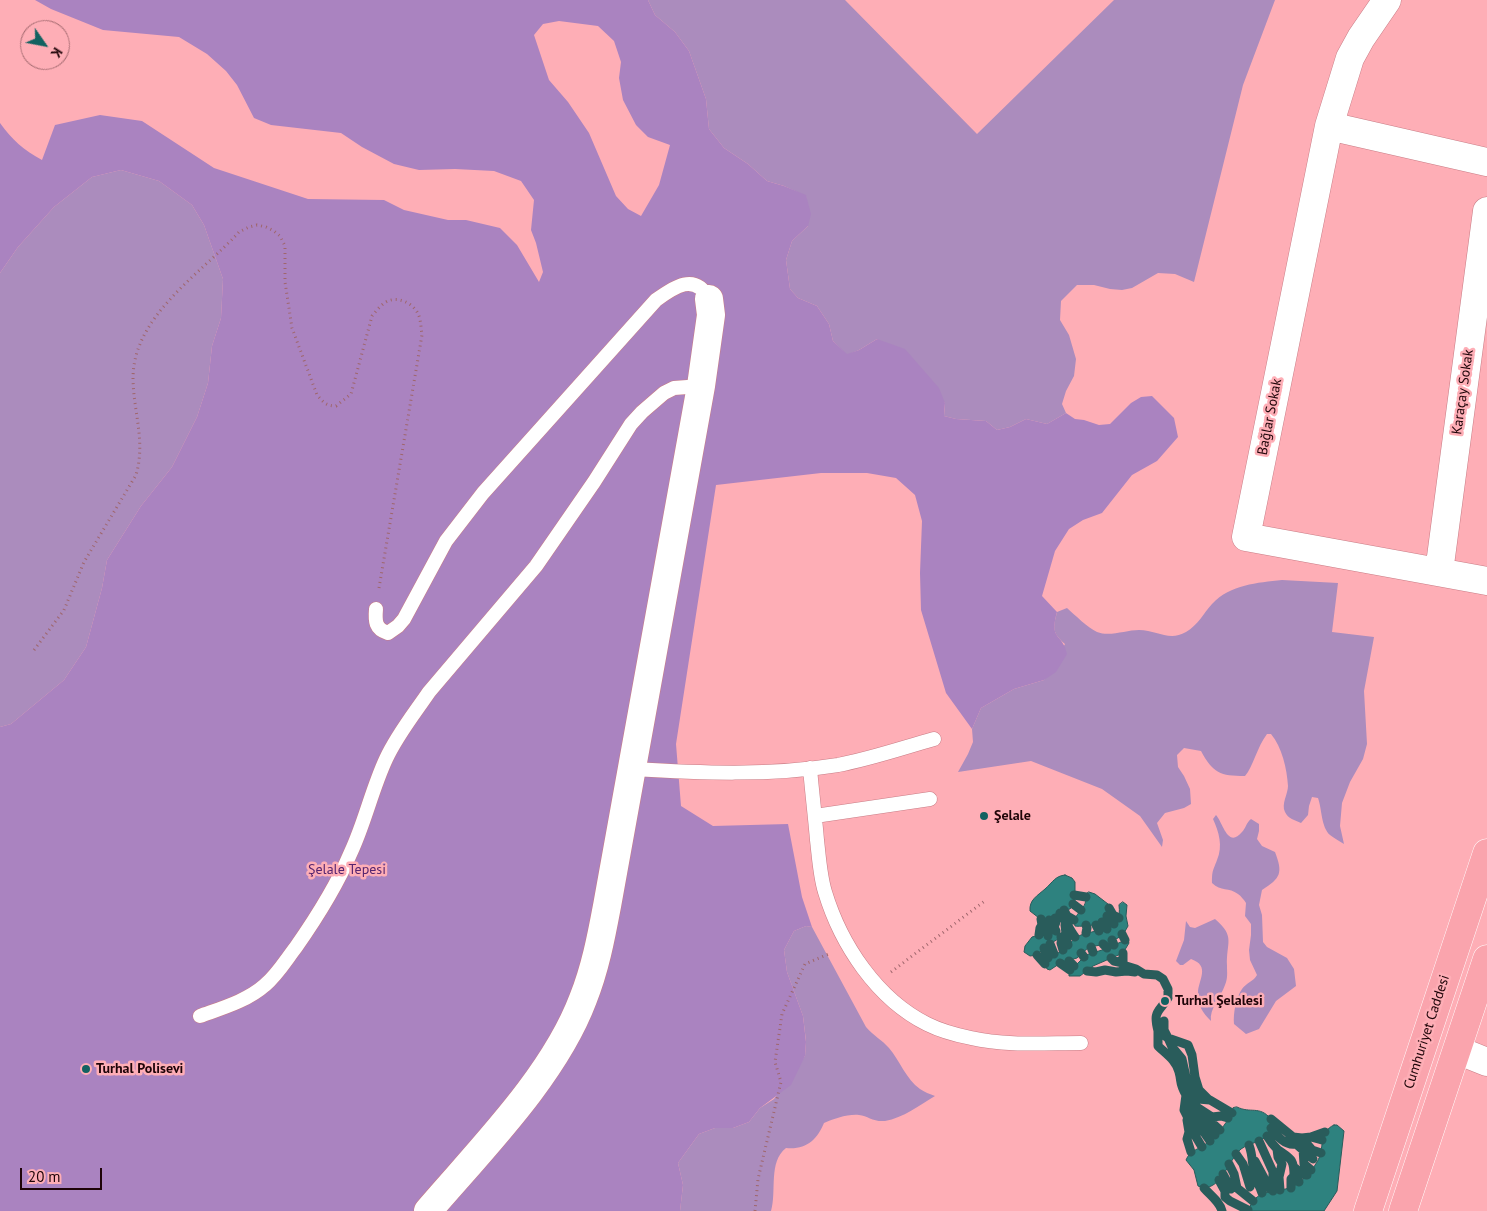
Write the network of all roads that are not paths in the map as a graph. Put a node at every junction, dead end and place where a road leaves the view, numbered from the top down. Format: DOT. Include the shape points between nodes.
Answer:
graph roads {
  1 [pos="1387,0"];
  2 [pos="1329,126"];
  3 [pos="1487,162"];
  4 [pos="1487,211"];
  5 [pos="709,299"];
  6 [pos="701,386"];
  7 [pos="1439,572"];
  8 [pos="1487,581"];
  9 [pos="376,609"];
  10 [pos="934,739"];
  11 [pos="810,768"];
  12 [pos="632,769"];
  13 [pos="930,799"];
  14 [pos="814,816"];
  15 [pos="1487,853"];
  16 [pos="1487,959"];
  17 [pos="200,1016"];
  18 [pos="1081,1043"];
  19 [pos="1456,1050"];
  20 [pos="1487,1062"];
  21 [pos="428,1211"];
  22 [pos="1368,1211"];
  23 [pos="1403,1211"];
  1 -- 2 [label="street, Bağlar Sokak" via="1350,58"];
  2 -- 3 [label="street"];
  2 -- 7 [label="street, Bağlar Sokak" via="1246,537"];
  4 -- 7 [label="street, Karaçay Sokak"];
  5 -- 6 [label="street" via="711,316"];
  5 -- 9 [label="lane" via="701,287 684,284 656,300 462,518 398,626 388,633 382,631 375,622"];
  6 -- 12 [label="street"];
  6 -- 17 [label="lane" via="674,388 664,393 631,424 536,566 429,692 386,758 352,852 336,884 279,970 249,996"];
  7 -- 8 [label="street, Bağlar Sokak"];
  10 -- 11 [label="lane" via="838,765"];
  11 -- 12 [label="lane" via="731,773"];
  11 -- 14 [label="lane"];
  12 -- 21 [label="street" via="607,906 583,1000 551,1060 522,1101"];
  13 -- 14 [label="lane"];
  14 -- 18 [label="lane" via="825,892 836,922 867,975 906,1011 952,1033 998,1042"];
  15 -- 22 [label="highway, Cumhuriyet Caddesi"];
  16 -- 19 [label="highway"];
  19 -- 20 [label="street"];
  19 -- 23 [label="highway"];
}
